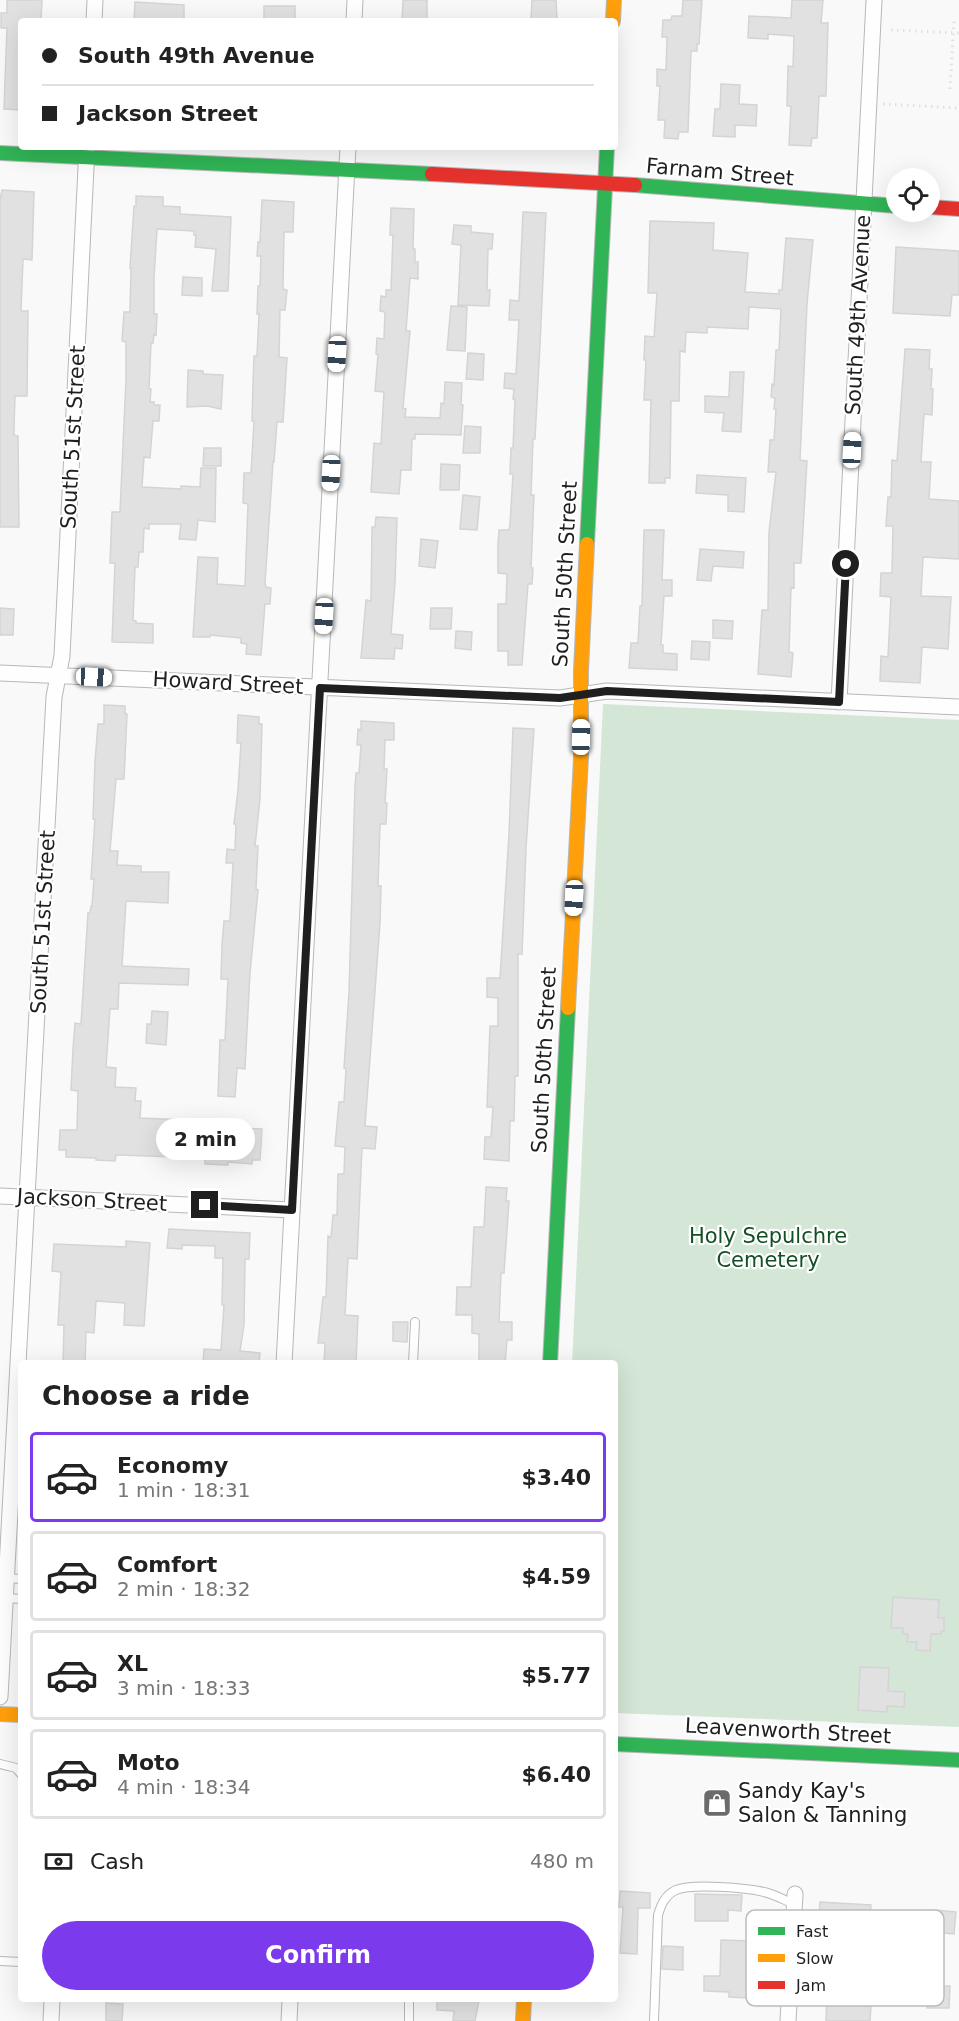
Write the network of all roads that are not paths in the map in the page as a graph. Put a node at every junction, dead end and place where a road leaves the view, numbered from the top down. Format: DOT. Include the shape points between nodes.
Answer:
graph roads {
  1 [pos="95,0"];
  2 [pos="355,0"];
  3 [pos="614,0"];
  4 [pos="874,0"];
  5 [pos="94,18"];
  6 [pos="354,18"];
  7 [pos="613,18"];
  8 [pos="348,150"];
  9 [pos="607,150"];
  10 [pos="87,152"];
  11 [pos="0,153"];
  12 [pos="347,170"];
  13 [pos="606,183"];
  14 [pos="864,204"];
  15 [pos="886,205"];
  16 [pos="940,207"];
  17 [pos="959,208"];
  18 [pos="0,673"];
  19 [pos="59,676"];
  20 [pos="320,688"];
  21 [pos="582,695"];
  22 [pos="839,702"];
  23 [pos="959,707"];
  24 [pos="0,1196"];
  25 [pos="28,1197"];
  26 [pos="292,1210"];
  27 [pos="415,1322"];
  28 [pos="20,1360"];
  29 [pos="284,1360"];
  30 [pos="412,1360"];
  31 [pos="550,1360"];
  32 [pos="18,1398"];
  33 [pos="9,1578"];
  34 [pos="5,1598"];
  35 [pos="18,1599"];
  36 [pos="0,1697"];
  37 [pos="0,1714"];
  38 [pos="18,1715"];
  39 [pos="618,1744"];
  40 [pos="959,1760"];
  41 [pos="0,1764"];
  42 [pos="18,1770"];
  43 [pos="795,1899"];
  44 [pos="794,1910"];
  45 [pos="0,1961"];
  46 [pos="18,1962"];
  47 [pos="52,2002"];
  48 [pos="290,2002"];
  49 [pos="409,2002"];
  50 [pos="524,2002"];
  51 [pos="790,2006"];
  52 [pos="51,2021"];
  53 [pos="289,2021"];
  54 [pos="409,2021"];
  55 [pos="523,2021"];
  56 [pos="654,2021"];
  57 [pos="789,2021"];
  1 -- 5 [label="street"];
  2 -- 6 [label="street"];
  3 -- 7 [label="main road"];
  4 -- 14 [label="street, South 49th Avenue"];
  8 -- 12 [label="street"];
  9 -- 13 [label="main road, South 50th Street"];
  10 -- 11 [label="main road, Farnam Street"];
  10 -- 12 [label="main road, Farnam Street"];
  10 -- 19 [label="street, South 51st Street"];
  12 -- 13 [label="main road, Farnam Street"];
  12 -- 20 [label="street"];
  13 -- 14 [label="main road, Farnam Street"];
  13 -- 21 [label="main road, South 50th Street"];
  14 -- 15 [label="main road, Farnam Street"];
  14 -- 22 [label="street, South 49th Avenue"];
  16 -- 17 [label="main road"];
  18 -- 19 [label="street, Howard Street"];
  19 -- 20 [label="street, Howard Street"];
  19 -- 25 [label="street, South 51st Street" via="54,697"];
  20 -- 21 [label="street, Howard Street" via="560,698"];
  20 -- 26 [label="street"];
  21 -- 22 [label="street, Howard Street" via="607,691"];
  21 -- 31 [label="main road, South 50th Street"];
  22 -- 23 [label="street, Howard Street"];
  24 -- 25 [label="street, Jackson Street"];
  25 -- 26 [label="street, Jackson Street"];
  25 -- 28 [label="street, South 51st Street"];
  26 -- 29 [label="street"];
  27 -- 30 [label="lane"];
  32 -- 33 [label="street, South 51st Street"];
  33 -- 34 [label="street, South 51st Street"];
  34 -- 35 [label="lane"];
  34 -- 36 [label="street, South 51st Street"];
  37 -- 38 [label="main road"];
  39 -- 40 [label="main road, Leavenworth Street"];
  41 -- 42 [label="lane"];
  43 -- 44 [label="street"];
  43 -- 56 [label="lane" via="746,1889 692,1887 669,1894 658,1916"];
  45 -- 46 [label="lane"];
  47 -- 52 [label="street"];
  48 -- 53 [label="street"];
  49 -- 54 [label="lane"];
  50 -- 55 [label="main road"];
  51 -- 57 [label="street"];
}
